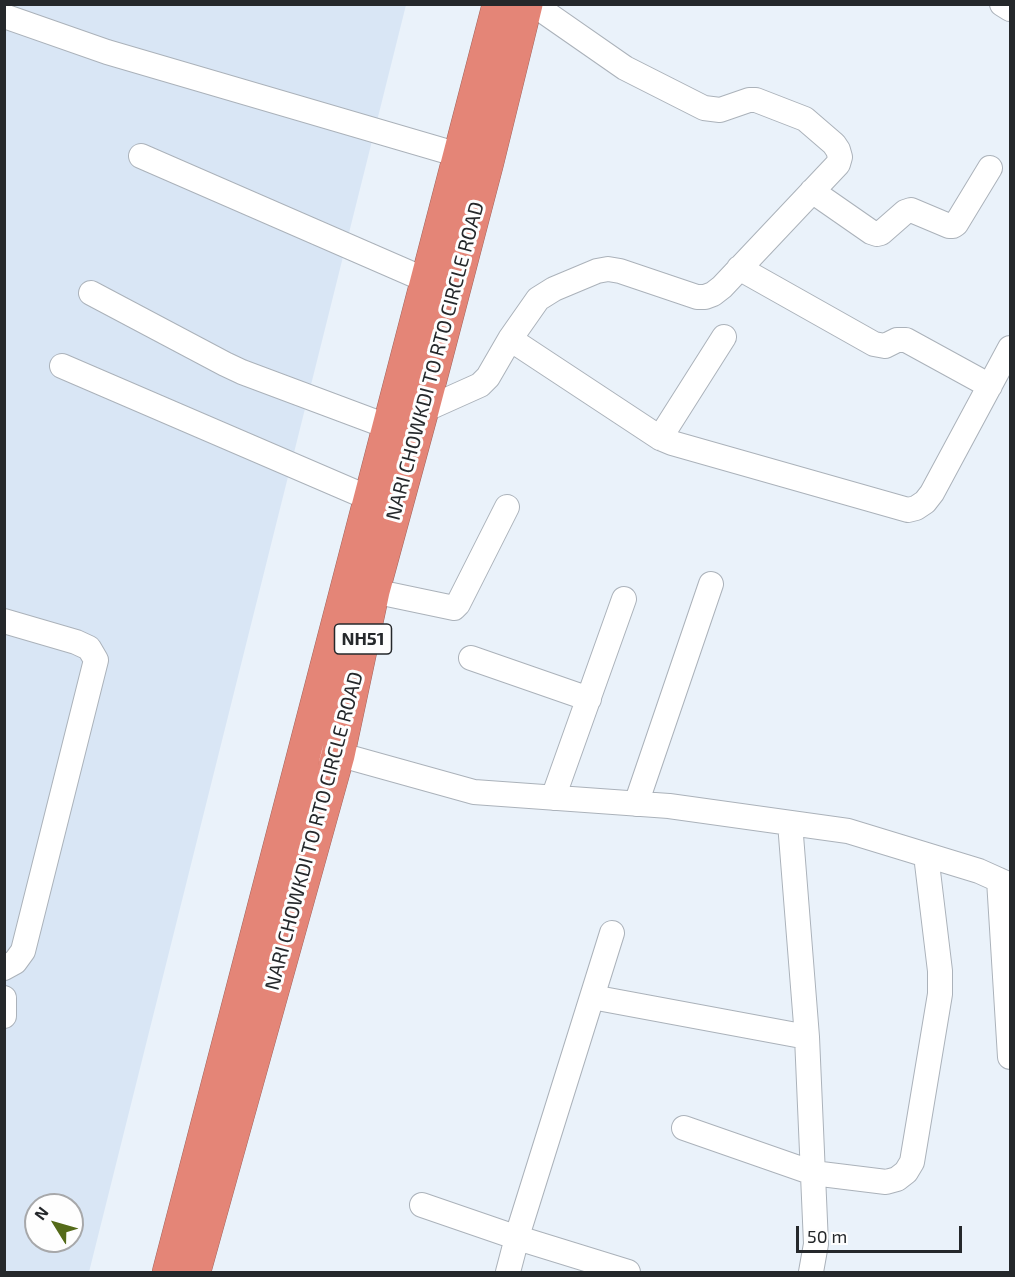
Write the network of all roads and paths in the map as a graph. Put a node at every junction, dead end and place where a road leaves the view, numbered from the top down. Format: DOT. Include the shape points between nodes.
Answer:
graph roads {
  1 [pos="499,4"];
  2 [pos="525,4"];
  3 [pos="533,4"];
  4 [pos="1002,4"];
  5 [pos="1011,9"];
  6 [pos="4,16"];
  7 [pos="141,156"];
  8 [pos="474,159"];
  9 [pos="990,168"];
  10 [pos="812,191"];
  11 [pos="740,268"];
  12 [pos="428,281"];
  13 [pos="91,293"];
  14 [pos="724,337"];
  15 [pos="510,339"];
  16 [pos="1011,348"];
  17 [pos="62,366"];
  18 [pos="990,386"];
  19 [pos="422,411"];
  20 [pos="389,427"];
  21 [pos="660,438"];
  22 [pos="370,499"];
  23 [pos="507,507"];
  24 [pos="711,584"];
  25 [pos="373,591"];
  26 [pos="624,599"];
  27 [pos="4,621"];
  28 [pos="471,658"];
  29 [pos="589,699"];
  30 [pos="307,745"];
  31 [pos="338,755"];
  32 [pos="553,798"];
  33 [pos="636,804"];
  34 [pos="789,823"];
  35 [pos="926,855"];
  36 [pos="1005,882"];
  37 [pos="612,933"];
  38 [pos="4,968"];
  39 [pos="592,997"];
  40 [pos="4,998"];
  41 [pos="1009,1007"];
  42 [pos="4,1016"];
  43 [pos="807,1037"];
  44 [pos="1011,1057"];
  45 [pos="684,1128"];
  46 [pos="813,1173"];
  47 [pos="422,1205"];
  48 [pos="518,1238"];
  49 [pos="169,1272"];
  50 [pos="194,1272"];
  51 [pos="508,1272"];
  52 [pos="628,1272"];
  53 [pos="811,1272"];
  1 -- 8 [label="highway, NH51"];
  2 -- 8 [label="highway, NARI CHOWKDI TO RTO CIRCLE ROAD / NH51"];
  3 -- 10 [label="street" via="625,68 704,108 720,110 756,100 805,119 834,144 840,157"];
  4 -- 5 [label="street"];
  6 -- 8 [label="street" via="107,52"];
  7 -- 12 [label="street"];
  8 -- 12 [label="highway, NH51"];
  8 -- 19 [label="highway, NARI CHOWKDI TO RTO CIRCLE ROAD / NH51"];
  9 -- 10 [label="street" via="953,226 911,210 877,234"];
  10 -- 11 [label="street"];
  11 -- 15 [label="street" via="722,287 705,297 620,271 597,271 538,299"];
  11 -- 18 [label="street" via="874,344 885,346 906,340"];
  12 -- 20 [label="highway, NH51"];
  13 -- 20 [label="street" via="242,372"];
  14 -- 21 [label="street"];
  15 -- 19 [label="street" via="480,385"];
  15 -- 21 [label="street"];
  16 -- 18 [label="street"];
  17 -- 22 [label="street"];
  18 -- 21 [label="street" via="932,493 925,502 908,510"];
  19 -- 25 [label="highway, NARI CHOWKDI TO RTO CIRCLE ROAD / NH51"];
  20 -- 22 [label="highway, NH51"];
  22 -- 30 [label="highway, NH51"];
  23 -- 25 [label="street" via="454,608"];
  24 -- 33 [label="street"];
  25 -- 31 [label="highway, NARI CHOWKDI TO RTO CIRCLE ROAD / NH51"];
  26 -- 29 [label="street"];
  27 -- 38 [label="street" via="83,645 96,660 23,951"];
  28 -- 29 [label="street"];
  29 -- 32 [label="street"];
  30 -- 31 [label="street"];
  30 -- 49 [label="highway, NH51"];
  31 -- 32 [label="street" via="474,792"];
  31 -- 50 [label="highway, NARI CHOWKDI TO RTO CIRCLE ROAD / NH51"];
  32 -- 33 [label="street"];
  33 -- 34 [label="street"];
  34 -- 35 [label="street" via="848,831"];
  34 -- 43 [label="street"];
  35 -- 36 [label="street"];
  35 -- 46 [label="street" via="940,994 912,1162 897,1179 886,1182"];
  36 -- 41 [label="street"];
  37 -- 39 [label="street"];
  39 -- 43 [label="street"];
  39 -- 48 [label="street"];
  40 -- 42 [label="street"];
  41 -- 44 [label="street"];
  43 -- 46 [label="street"];
  45 -- 46 [label="street"];
  46 -- 53 [label="street" via="816,1244"];
  47 -- 48 [label="street"];
  48 -- 51 [label="street"];
  48 -- 52 [label="street"];
}
